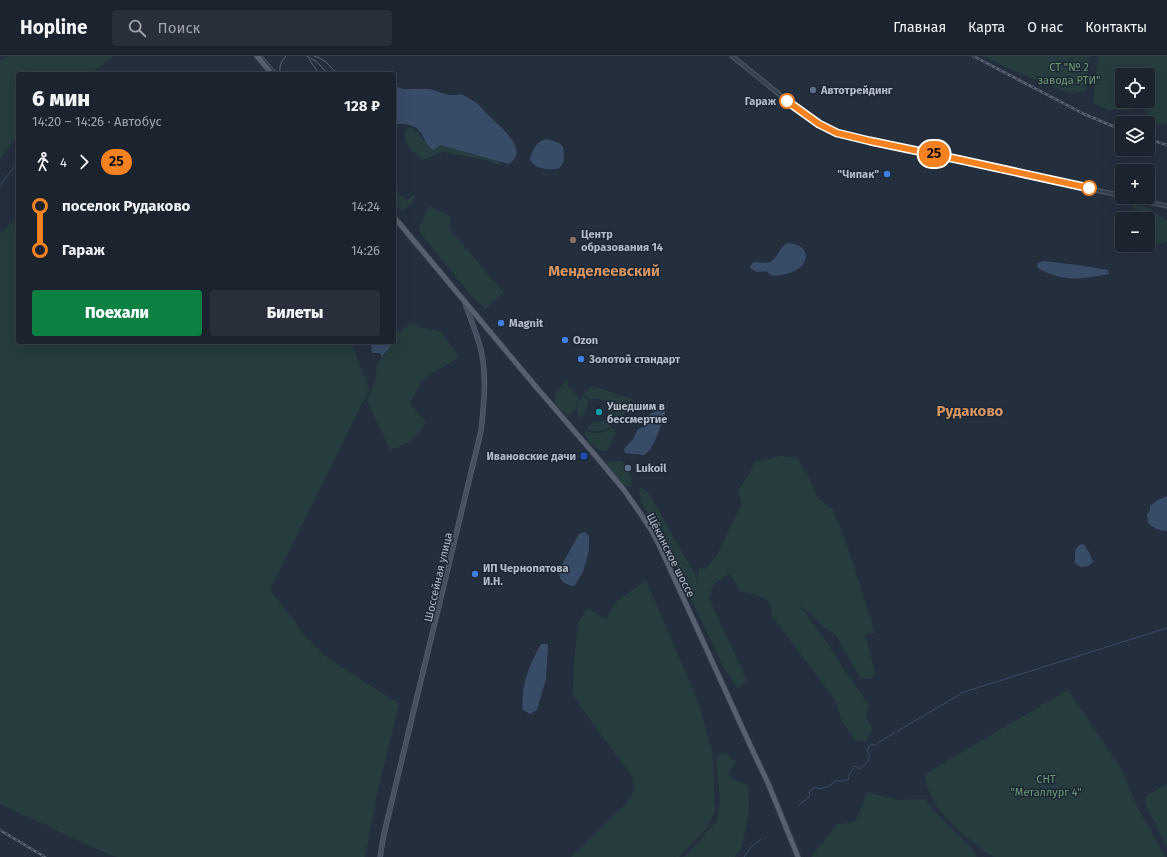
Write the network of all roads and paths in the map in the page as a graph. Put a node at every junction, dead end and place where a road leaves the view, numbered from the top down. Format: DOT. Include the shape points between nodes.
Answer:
graph roads {
  1 [pos="257,56"];
  2 [pos="732,56"];
  3 [pos="270,72"];
  4 [pos="1115,195"];
  5 [pos="1155,204"];
  6 [pos="1167,206"];
  7 [pos="396,219"];
  8 [pos="464,301"];
  9 [pos="380,857"];
  10 [pos="798,857"];
  1 -- 3 [label="main road"];
  2 -- 4 [label="street" via="795,107 837,133"];
  5 -- 6 [label="street"];
  7 -- 8 [label="main road, Щёкинское шоссе"];
  8 -- 9 [label="main road, Шоссейная улица" via="476,333 483,364 485,382 481,431"];
  8 -- 10 [label="main road, Щёкинское шоссе" via="619,484 652,531 768,783"];
}
